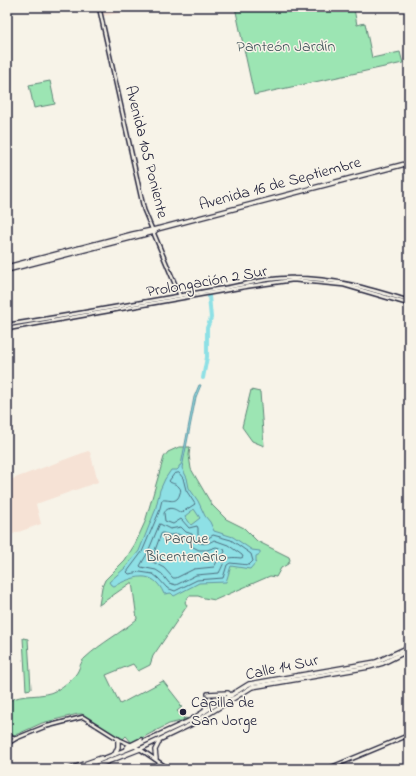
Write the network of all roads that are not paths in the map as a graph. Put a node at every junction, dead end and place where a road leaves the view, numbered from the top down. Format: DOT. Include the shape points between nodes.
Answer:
graph roads {
  1 [pos="99,7"];
  2 [pos="409,163"];
  3 [pos="155,230"];
  4 [pos="7,267"];
  5 [pos="7,270"];
  6 [pos="180,297"];
  7 [pos="409,301"];
  8 [pos="409,304"];
  9 [pos="7,325"];
  10 [pos="7,329"];
  11 [pos="409,647"];
  12 [pos="409,650"];
  13 [pos="232,697"];
  14 [pos="203,713"];
  15 [pos="409,734"];
  16 [pos="7,736"];
  17 [pos="16,738"];
  18 [pos="118,739"];
  19 [pos="161,739"];
  20 [pos="7,744"];
  21 [pos="133,745"];
  22 [pos="140,749"];
  23 [pos="116,753"];
  24 [pos="104,758"];
  25 [pos="156,759"];
  26 [pos="98,766"];
  27 [pos="70,769"];
  28 [pos="78,769"];
  29 [pos="89,769"];
  30 [pos="93,769"];
  31 [pos="169,769"];
  32 [pos="327,769"];
  1 -- 3 [label="street, Avenida 105 Poniente" via="144,210"];
  2 -- 3 [label="main road, Avenida 16 de Septiembre"];
  3 -- 4 [label="main road"];
  3 -- 5 [label="main road"];
  3 -- 6 [label="street, Avenida 105 Poniente"];
  6 -- 7 [label="street, Prolongación 2 Sur" via="260,281 293,278 345,283"];
  6 -- 8 [label="street, Prolongación 2 Sur" via="293,280 344,285"];
  6 -- 9 [label="street, Prolongación 2 Sur"];
  6 -- 10 [label="street, Prolongación 2 Sur"];
  11 -- 13 [label="main road, Calle 14 Sur" via="376,662 355,667 252,683"];
  12 -- 13 [label="main road, Calle 14 Sur" via="369,668 257,686"];
  13 -- 14 [label="main road, Calle 14 Sur"];
  13 -- 14 [label="main road" via="228,693 209,696"];
  13 -- 19 [label="main road, Calle 14 Sur" via="196,722"];
  14 -- 21 [label="main road, Calle 14 Sur"];
  15 -- 32 [label="street"];
  16 -- 17 [label="street"];
  17 -- 18 [label="street" via="44,727 83,717"];
  17 -- 20 [label="street"];
  18 -- 21 [label="street"];
  18 -- 23 [label="main road"];
  19 -- 22 [label="main road, Calle 14 Sur"];
  19 -- 25 [label="main road" via="155,747"];
  21 -- 22 [label="street"];
  21 -- 23 [label="main road, Calle 14 Sur"];
  22 -- 25 [label="street"];
  22 -- 26 [label="main road, Calle 14 Sur"];
  23 -- 24 [label="main road, Calle 14 Sur"];
  24 -- 27 [label="main road" via="97,758"];
  24 -- 28 [label="main road, Calle 14 Sur"];
  25 -- 31 [label="street"];
  26 -- 29 [label="main road, Calle 14 Sur"];
  26 -- 30 [label="main road"];
}
